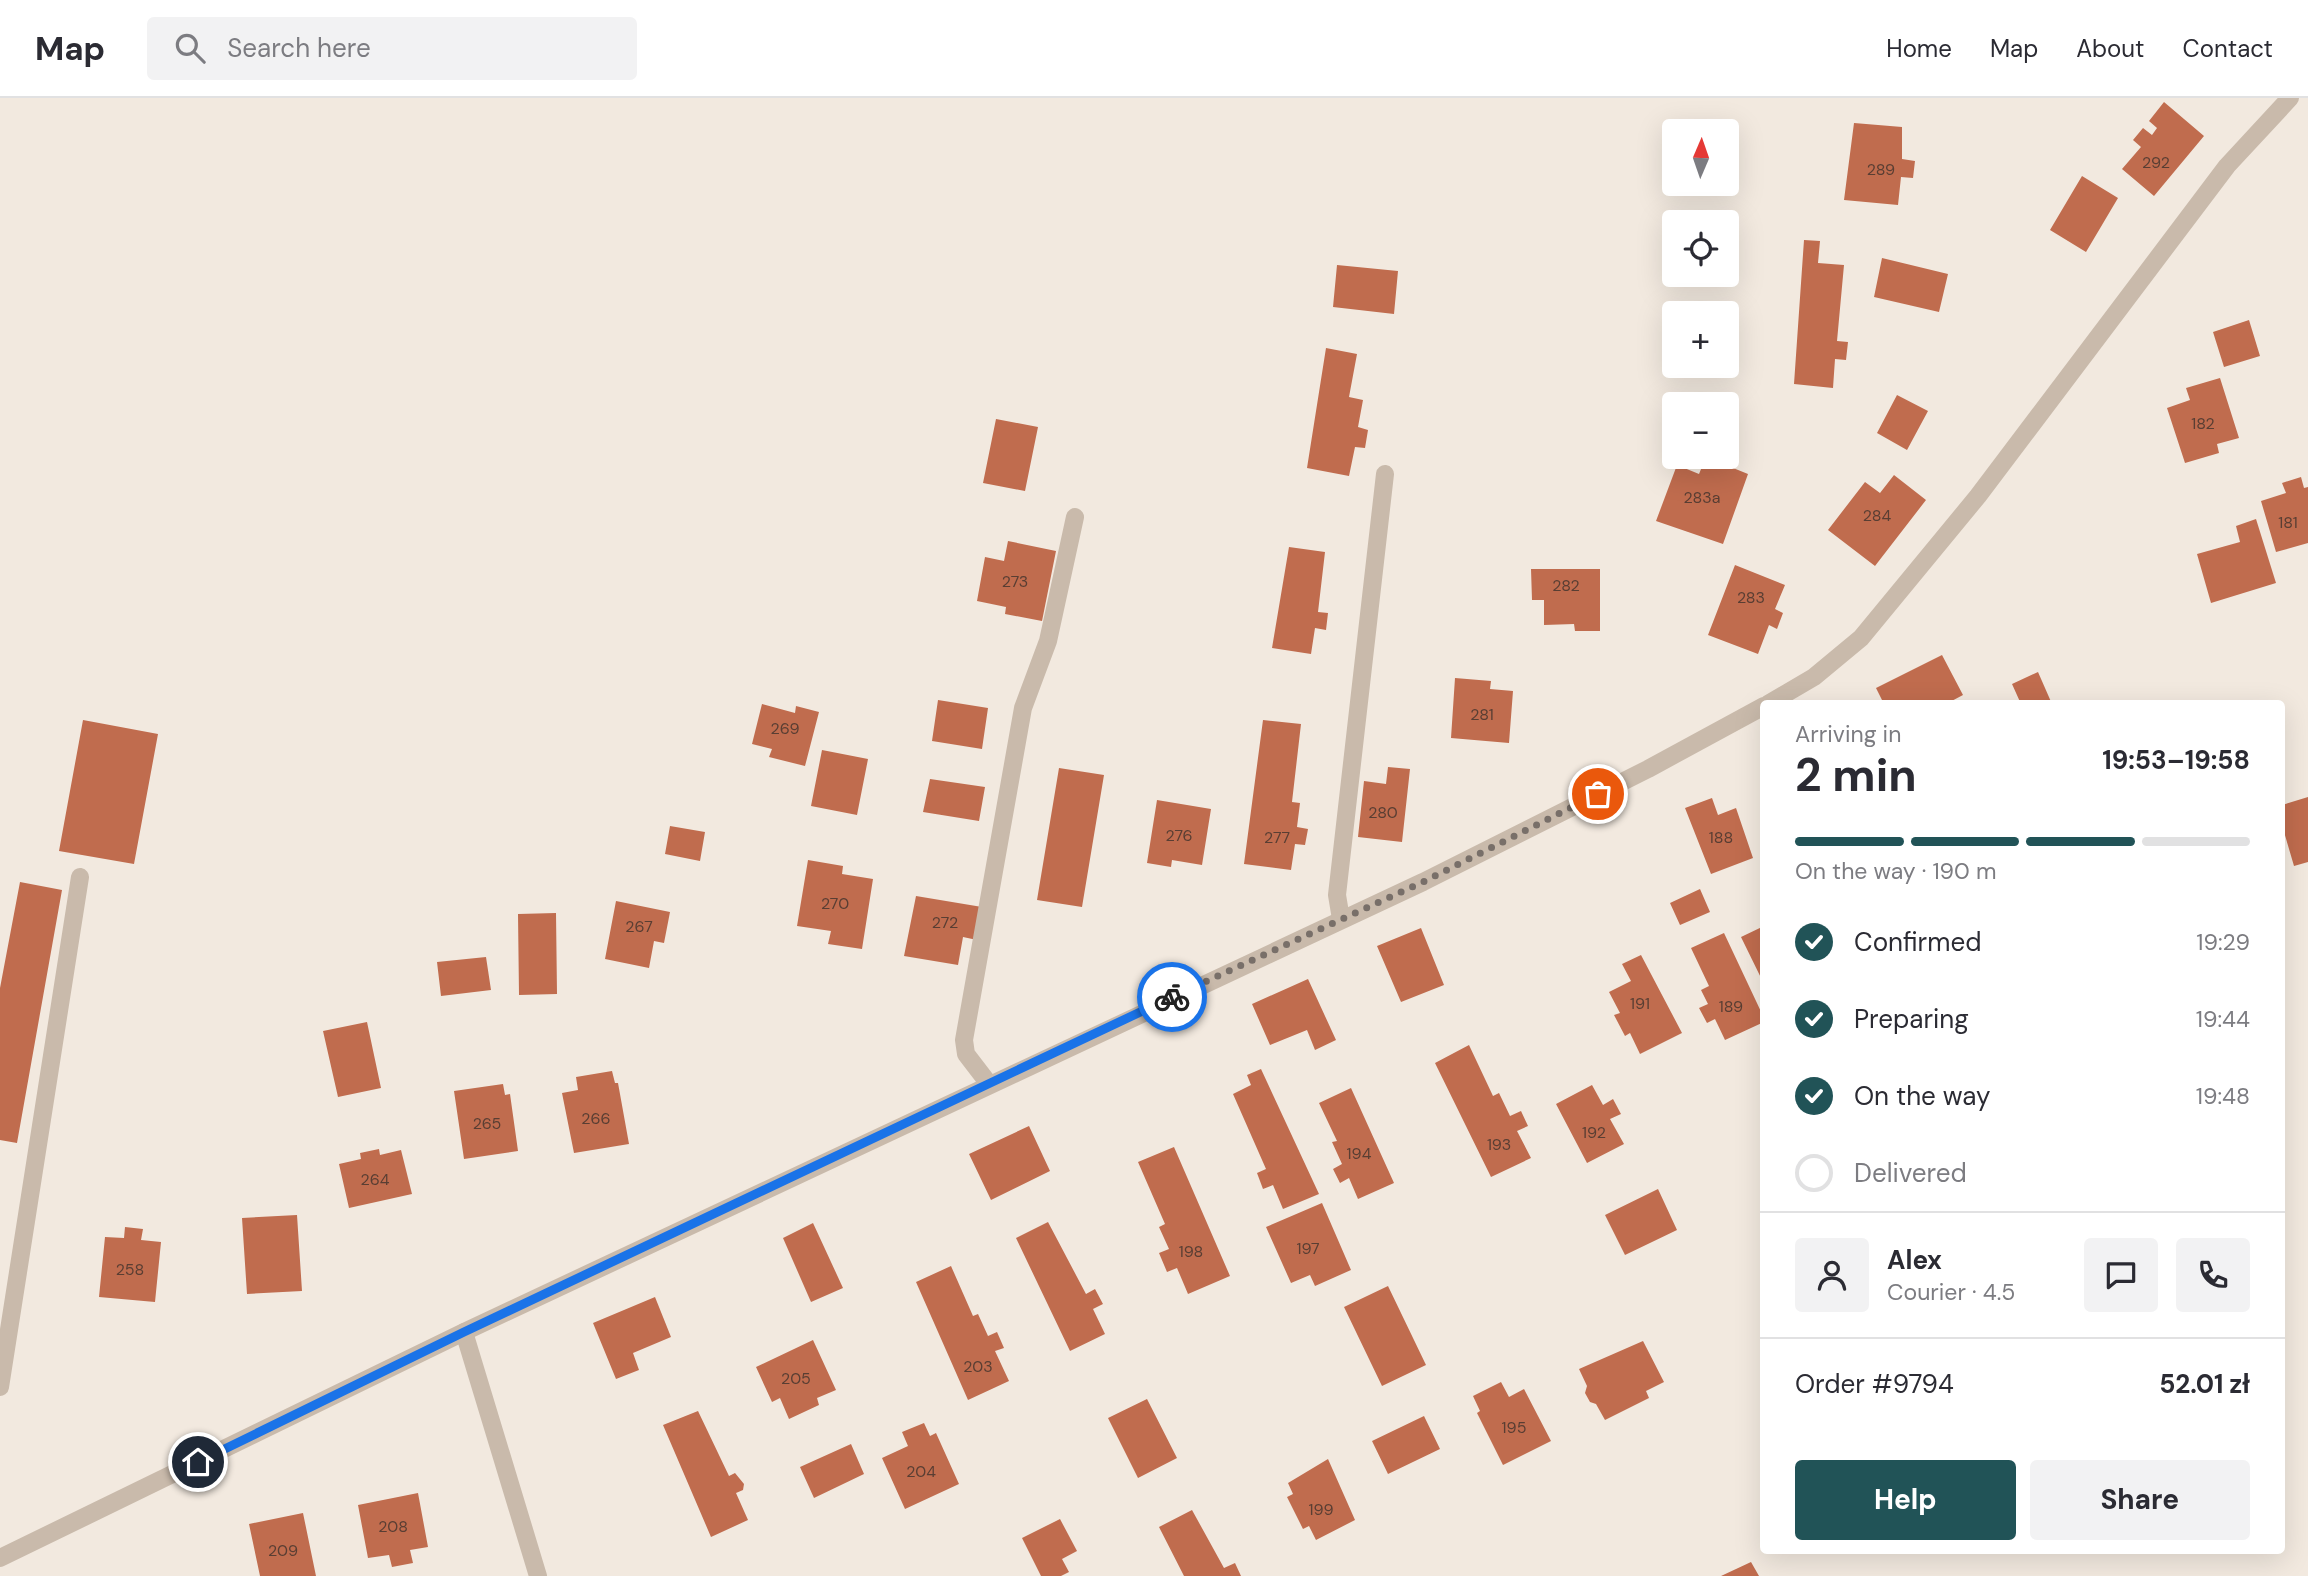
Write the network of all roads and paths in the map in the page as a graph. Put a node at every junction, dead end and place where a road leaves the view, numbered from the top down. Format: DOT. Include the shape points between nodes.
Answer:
graph roads {
  1 [pos="2290,98"];
  2 [pos="1385,474"];
  3 [pos="1074,517"];
  4 [pos="1775,700"];
  5 [pos="1760,708"];
  6 [pos="80,877"];
  7 [pos="1341,919"];
  8 [pos="989,1084"];
  9 [pos="464,1332"];
  10 [pos="0,1388"];
  11 [pos="0,1558"];
  12 [pos="538,1576"];
  1 -- 4 [label="street" via="2227,166 1978,496 1861,638 1814,677"];
  2 -- 7 [label="street" via="1337,895"];
  3 -- 8 [label="street" via="1048,641 1023,708 964,1040 967,1054"];
  5 -- 7 [label="street"];
  6 -- 10 [label="street"];
  7 -- 8 [label="street"];
  8 -- 9 [label="street"];
  9 -- 11 [label="street"];
  9 -- 12 [label="street"];
}
